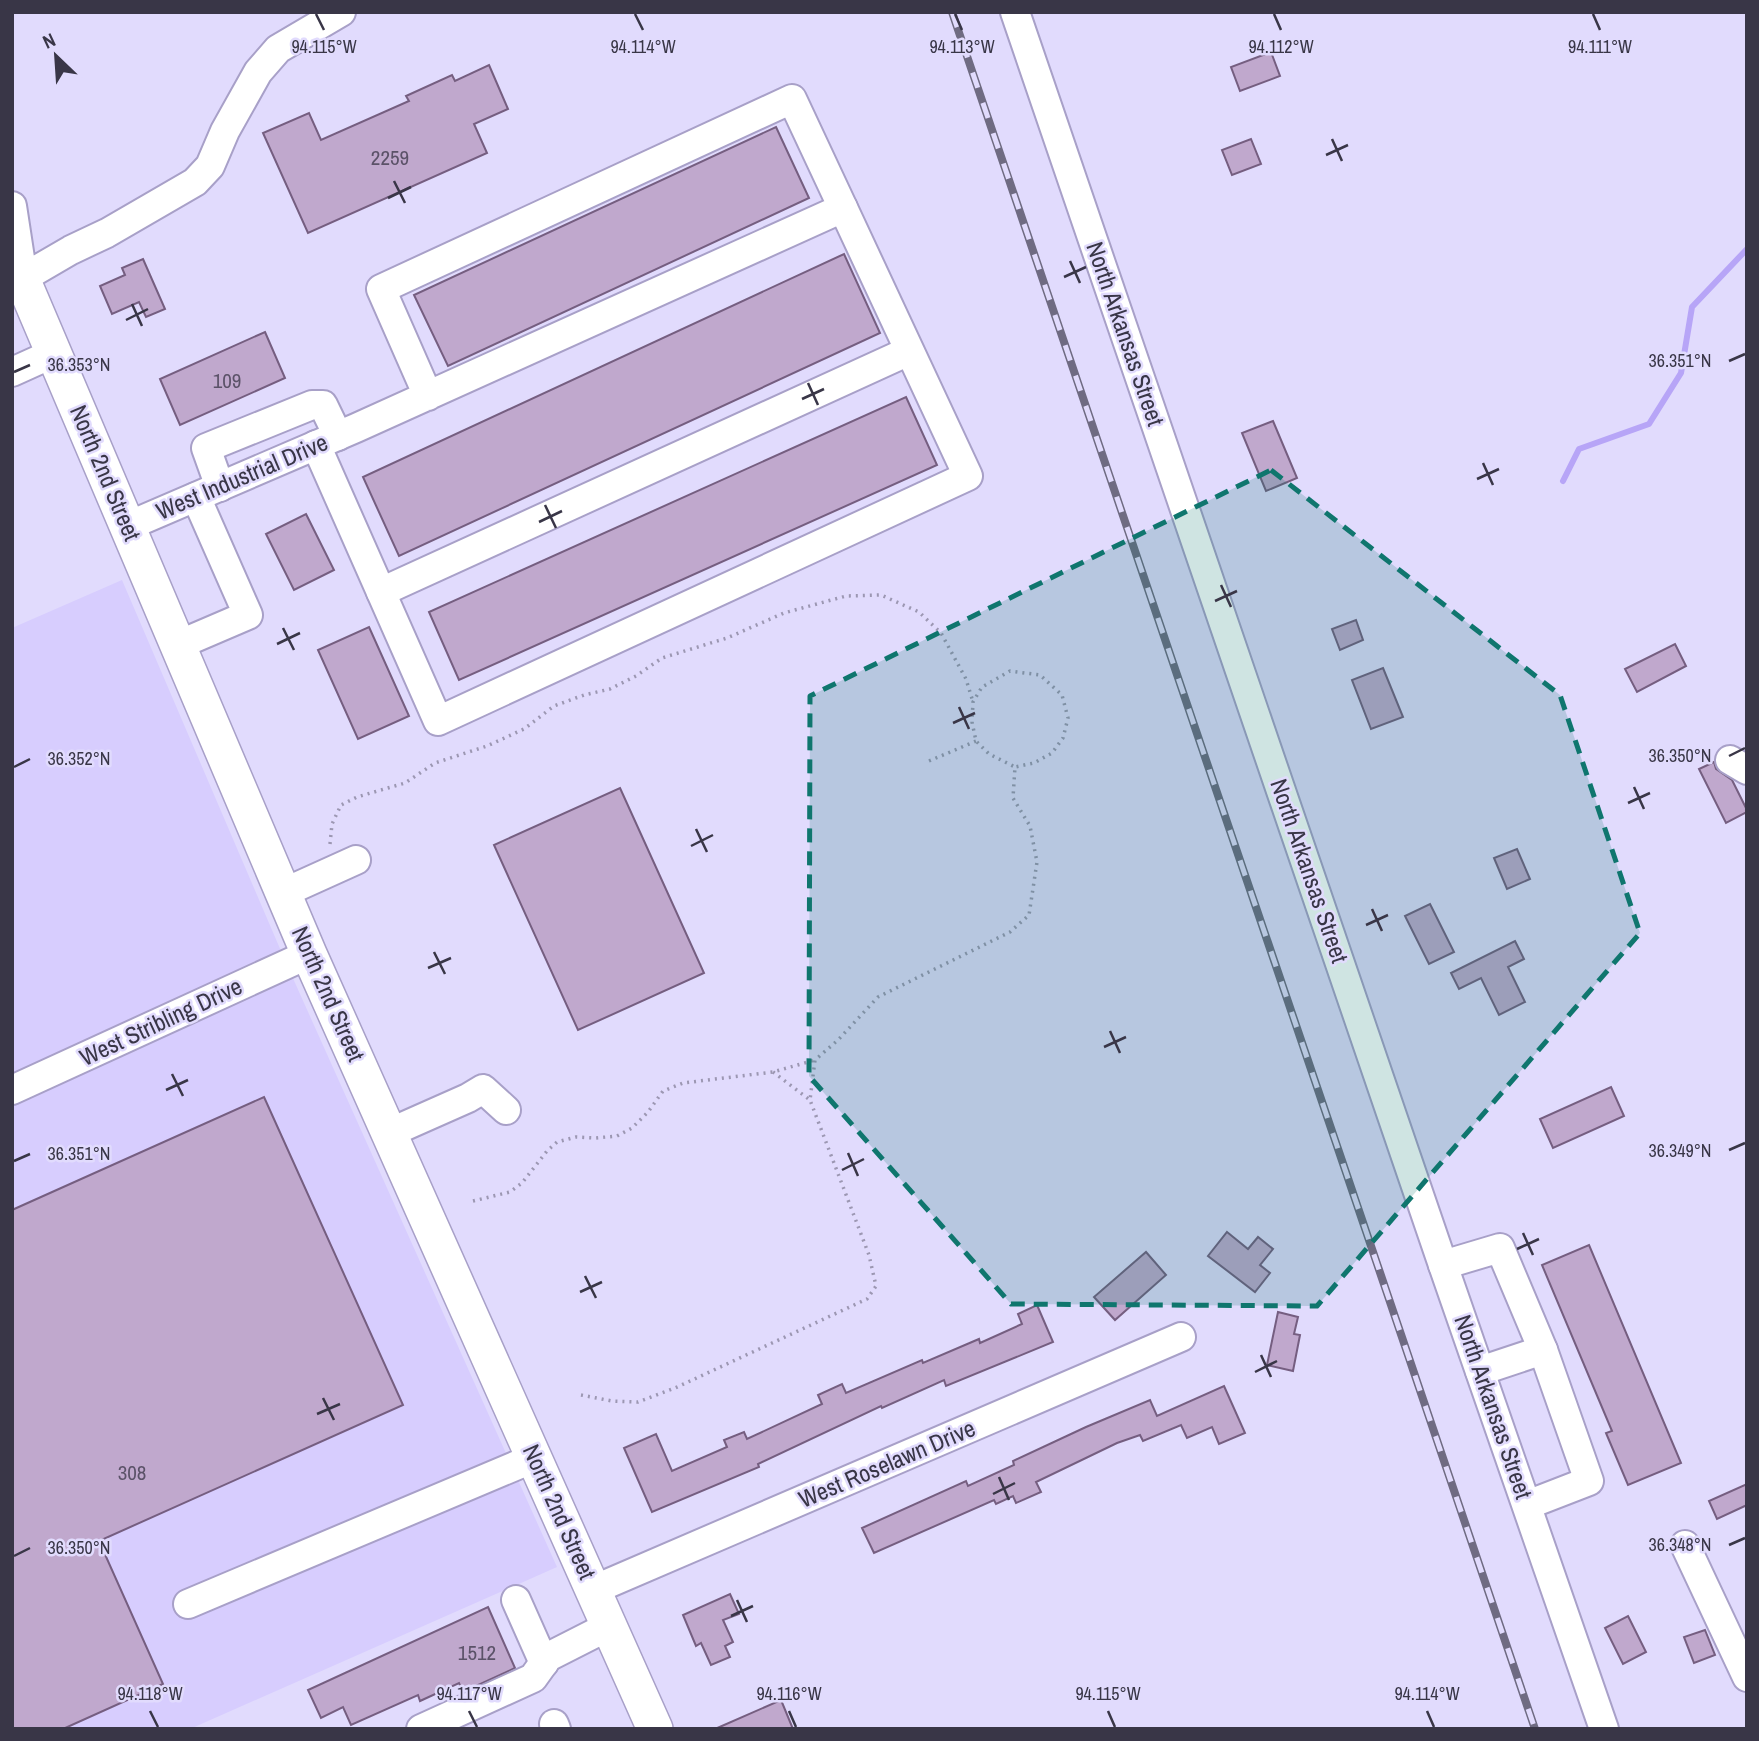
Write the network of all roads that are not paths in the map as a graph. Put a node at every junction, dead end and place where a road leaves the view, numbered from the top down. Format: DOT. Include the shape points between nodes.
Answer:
graph roads {
  1 [pos="341,12"];
  2 [pos="1015,12"];
  3 [pos="12,206"];
  4 [pos="843,208"];
  5 [pos="17,266"];
  6 [pos="909,351"];
  7 [pos="54,353"];
  8 [pos="12,372"];
  9 [pos="428,396"];
  10 [pos="337,437"];
  11 [pos="208,492"];
  12 [pos="128,526"];
  13 [pos="381,592"];
  14 [pos="178,645"];
  15 [pos="356,860"];
  16 [pos="283,893"];
  17 [pos="309,954"];
  18 [pos="12,1090"];
  19 [pos="506,1110"];
  20 [pos="389,1133"];
  21 [pos="1443,1265"];
  22 [pos="1181,1337"];
  23 [pos="1543,1350"];
  24 [pos="1480,1371"];
  25 [pos="534,1458"];
  26 [pos="1527,1505"];
  27 [pos="1685,1545"];
  28 [pos="593,1590"];
  29 [pos="516,1600"];
  30 [pos="188,1604"];
  31 [pos="609,1626"];
  32 [pos="544,1663"];
  33 [pos="1747,1677"];
  34 [pos="421,1729"];
  35 [pos="655,1729"];
  36 [pos="1604,1729"];
  1 -- 5 [label="street" via="278,49 258,72 210,166 195,182 71,250"];
  2 -- 21 [label="street, North Arkansas Street"];
  3 -- 5 [label="street"];
  4 -- 6 [label="street"];
  4 -- 9 [label="street, West Industrial Drive"];
  4 -- 9 [label="street" via="793,99 381,289"];
  5 -- 7 [label="main road, North 2nd Street"];
  6 -- 13 [label="street"];
  6 -- 13 [label="street" via="968,477 438,721"];
  7 -- 8 [label="street"];
  7 -- 12 [label="main road, North 2nd Street"];
  9 -- 10 [label="street, West Industrial Drive"];
  10 -- 11 [label="street, West Industrial Drive"];
  10 -- 11 [label="street" via="323,405 312,405 206,448"];
  10 -- 13 [label="street"];
  11 -- 12 [label="street, West Industrial Drive"];
  11 -- 14 [label="street" via="248,615"];
  12 -- 14 [label="main road, North 2nd Street"];
  14 -- 16 [label="main road, North 2nd Street"];
  15 -- 16 [label="street"];
  16 -- 17 [label="main road, North 2nd Street"];
  17 -- 18 [label="street, West Stribling Drive"];
  17 -- 20 [label="main road, North 2nd Street"];
  19 -- 20 [label="street" via="483,1089"];
  20 -- 25 [label="main road, North 2nd Street"];
  21 -- 23 [label="street" via="1500,1248"];
  21 -- 24 [label="street, North Arkansas Street"];
  22 -- 28 [label="street, West Roselawn Drive"];
  23 -- 24 [label="street"];
  23 -- 26 [label="street" via="1589,1481"];
  24 -- 26 [label="street, North Arkansas Street"];
  25 -- 28 [label="main road, North 2nd Street"];
  25 -- 30 [label="street"];
  26 -- 36 [label="street, North Arkansas Street"];
  27 -- 33 [label="street"];
  28 -- 31 [label="main road, North 2nd Street"];
  29 -- 32 [label="street"];
  31 -- 32 [label="street" via="553,1653"];
  31 -- 35 [label="main road, North 2nd Street"];
  32 -- 34 [label="street" via="533,1678"];
}
